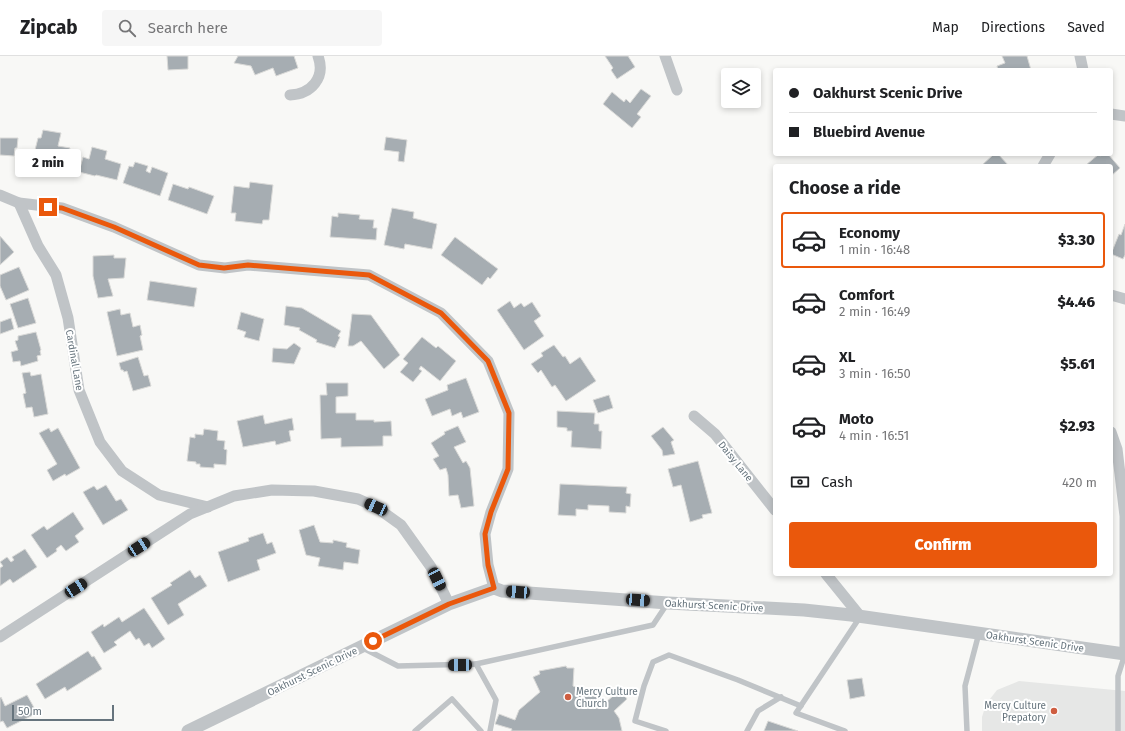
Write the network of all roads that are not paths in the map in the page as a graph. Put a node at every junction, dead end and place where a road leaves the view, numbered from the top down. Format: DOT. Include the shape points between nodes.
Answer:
graph roads {
  1 [pos="318,56"];
  2 [pos="665,56"];
  3 [pos="1080,56"];
  4 [pos="1083,68"];
  5 [pos="677,90"];
  6 [pos="290,95"];
  7 [pos="1113,114"];
  8 [pos="1125,116"];
  9 [pos="0,196"];
  10 [pos="19,203"];
  11 [pos="1113,295"];
  12 [pos="1125,299"];
  13 [pos="694,416"];
  14 [pos="1113,438"];
  15 [pos="208,507"];
  16 [pos="773,507"];
  17 [pos="828,576"];
  18 [pos="494,588"];
  19 [pos="668,603"];
  20 [pos="449,604"];
  21 [pos="860,616"];
  22 [pos="979,633"];
  23 [pos="0,637"];
  24 [pos="361,647"];
  25 [pos="1125,654"];
  26 [pos="476,664"];
  27 [pos="781,698"];
  28 [pos="801,706"];
  29 [pos="188,731"];
  30 [pos="415,731"];
  31 [pos="481,731"];
  32 [pos="490,731"];
  33 [pos="666,731"];
  34 [pos="747,731"];
  35 [pos="845,731"];
  36 [pos="967,731"];
  37 [pos="1118,731"];
  1 -- 6 [label="street" via="321,69 316,82 305,92"];
  2 -- 5 [label="street"];
  3 -- 4 [label="street"];
  7 -- 8 [label="street"];
  9 -- 10 [label="street"];
  10 -- 15 [label="street, Cardinal Lane" via="38,246 56,275 68,318 79,390 100,442 122,471 159,495"];
  10 -- 18 [label="street" via="62,208 114,227 199,265 224,268 248,265 369,275 441,313 488,361 509,413 508,469 485,534 488,565"];
  11 -- 12 [label="street"];
  13 -- 16 [label="street, Daisy Lane" via="715,434"];
  14 -- 25 [label="street" via="1117,449 1125,516"];
  15 -- 20 [label="street" via="234,496 272,490 314,491 358,499 376,507 401,525 431,567"];
  15 -- 23 [label="street" via="190,514"];
  17 -- 21 [label="street"];
  18 -- 19 [label="street, Oakhurst Scenic Drive" via="502,591"];
  18 -- 20 [label="street, Oakhurst Scenic Drive"];
  19 -- 21 [label="street, Oakhurst Scenic Drive" via="804,610"];
  19 -- 26 [label="lane" via="653,625"];
  20 -- 24 [label="street, Oakhurst Scenic Drive"];
  21 -- 22 [label="street, Oakhurst Scenic Drive"];
  21 -- 28 [label="lane"];
  22 -- 25 [label="street, Oakhurst Scenic Drive"];
  22 -- 36 [label="lane" via="965,686"];
  24 -- 26 [label="lane" via="398,666"];
  24 -- 29 [label="street, Oakhurst Scenic Drive"];
  25 -- 37 [label="lane" via="1118,676"];
  26 -- 32 [label="lane" via="496,700"];
  27 -- 28 [label="lane"];
  27 -- 33 [label="lane" via="669,655 653,662 635,720"];
  27 -- 34 [label="lane" via="758,711"];
  28 -- 35 [label="lane" via="796,713"];
  30 -- 31 [label="lane" via="452,699"];
}
